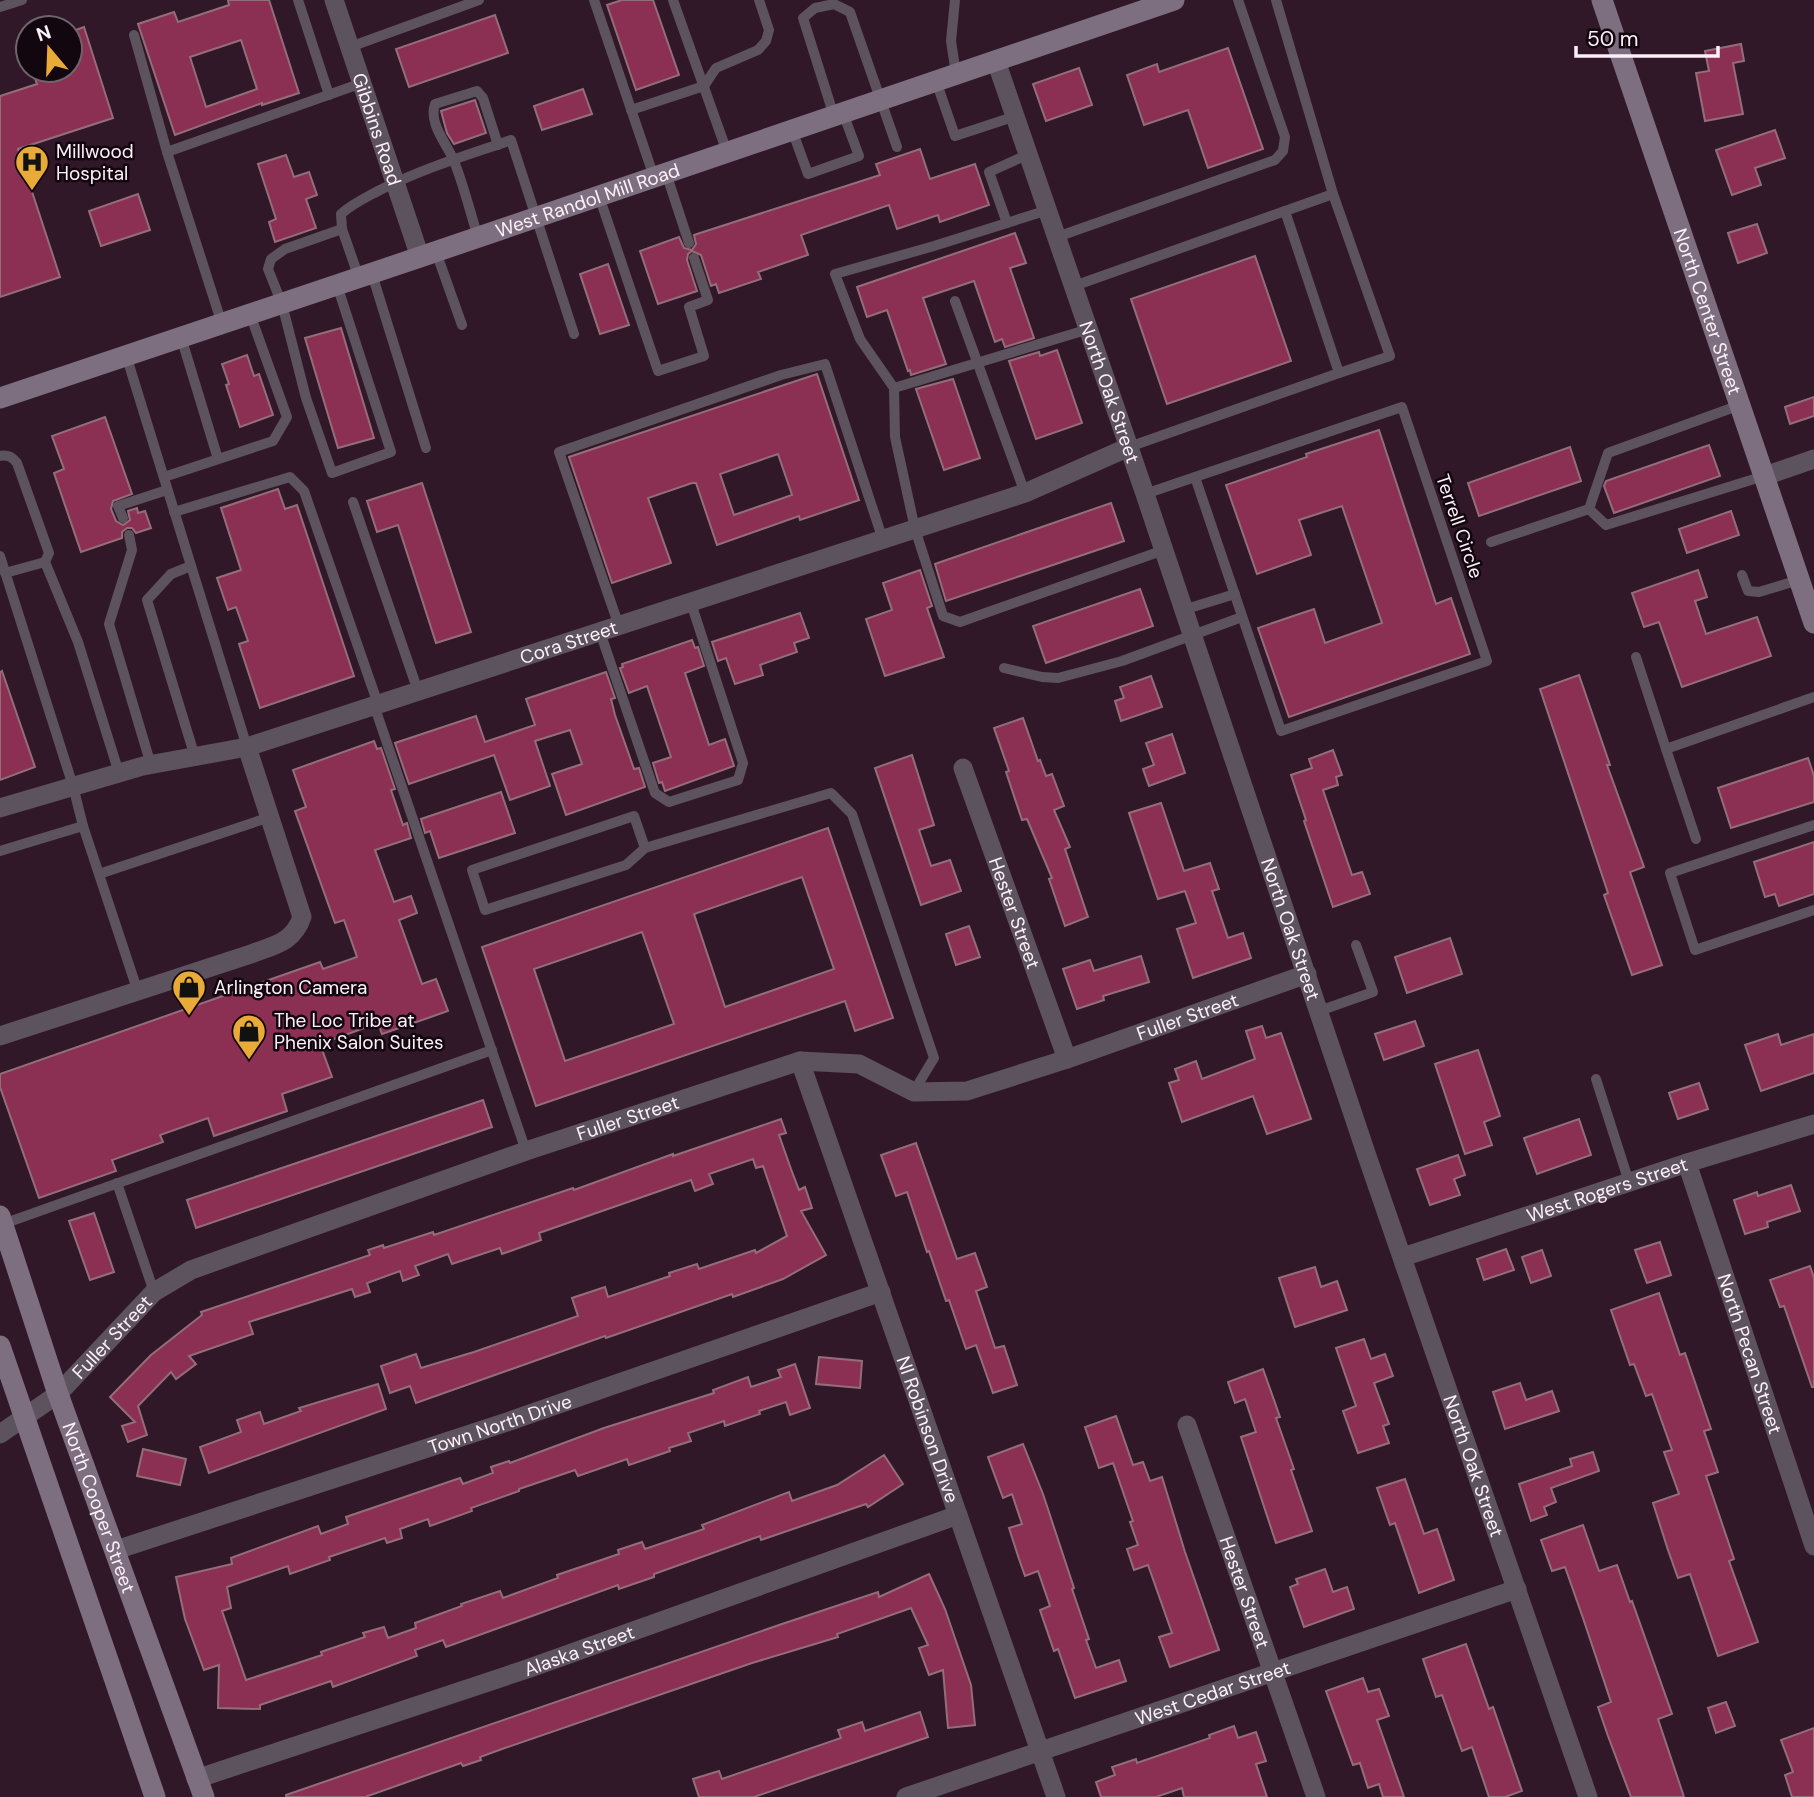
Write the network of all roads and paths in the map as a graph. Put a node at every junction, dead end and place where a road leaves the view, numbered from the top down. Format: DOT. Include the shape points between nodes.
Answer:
graph roads {
  1 [pos="22,0"];
  2 [pos="298,0"];
  3 [pos="334,0"];
  4 [pos="479,0"];
  5 [pos="594,0"];
  6 [pos="673,0"];
  7 [pos="759,0"];
  8 [pos="955,0"];
  9 [pos="1238,0"];
  10 [pos="1276,0"];
  11 [pos="1602,0"];
  12 [pos="1170,1"];
  13 [pos="0,7"];
  14 [pos="134,35"];
  15 [pos="350,47"];
  16 [pos="996,61"];
  17 [pos="946,78"];
  18 [pos="362,83"];
  19 [pos="704,86"];
  20 [pos="330,95"];
  21 [pos="880,100"];
  22 [pos="631,110"];
  23 [pos="838,114"];
  24 [pos="1016,116"];
  25 [pos="792,130"];
  26 [pos="498,145"];
  27 [pos="897,147"];
  28 [pos="167,152"];
  29 [pos="727,152"];
  30 [pos="1029,154"];
  31 [pos="453,158"];
  32 [pos="660,175"];
  33 [pos="395,182"];
  34 [pos="1333,194"];
  35 [pos="599,195"];
  36 [pos="1048,209"];
  37 [pos="1284,211"];
  38 [pos="534,218"];
  39 [pos="1007,223"];
  40 [pos="342,229"];
  41 [pos="478,237"];
  42 [pos="1057,237"];
  43 [pos="689,243"];
  44 [pos="428,255"];
  45 [pos="694,258"];
  46 [pos="365,276"];
  47 [pos="337,285"];
  48 [pos="1074,286"];
  49 [pos="955,301"];
  50 [pos="282,304"];
  51 [pos="250,314"];
  52 [pos="222,324"];
  53 [pos="462,326"];
  54 [pos="1089,329"];
  55 [pos="574,334"];
  56 [pos="181,337"];
  57 [pos="126,355"];
  58 [pos="977,363"];
  59 [pos="1339,373"];
  60 [pos="894,388"];
  61 [pos="0,398"];
  62 [pos="1740,405"];
  63 [pos="1129,447"];
  64 [pos="426,448"];
  65 [pos="0,456"];
  66 [pos="218,459"];
  67 [pos="1814,459"];
  68 [pos="1765,476"];
  69 [pos="164,477"];
  70 [pos="1195,477"];
  71 [pos="167,490"];
  72 [pos="1025,493"];
  73 [pos="1145,494"];
  74 [pos="354,502"];
  75 [pos="1589,509"];
  76 [pos="174,512"];
  77 [pos="123,518"];
  78 [pos="915,529"];
  79 [pos="129,535"];
  80 [pos="883,540"];
  81 [pos="1491,542"];
  82 [pos="1164,550"];
  83 [pos="0,557"];
  84 [pos="46,562"];
  85 [pos="191,565"];
  86 [pos="5,573"];
  87 [pos="1742,575"];
  88 [pos="1800,580"];
  89 [pos="1235,594"];
  90 [pos="691,603"];
  91 [pos="1183,610"];
  92 [pos="1242,617"];
  93 [pos="1814,623"];
  94 [pos="609,629"];
  95 [pos="1192,634"];
  96 [pos="1636,657"];
  97 [pos="1004,668"];
  98 [pos="418,691"];
  99 [pos="1814,697"];
  100 [pos="376,705"];
  101 [pos="247,747"];
  102 [pos="1666,749"];
  103 [pos="195,757"];
  104 [pos="151,765"];
  105 [pos="963,768"];
  106 [pos="118,773"];
  107 [pos="73,786"];
  108 [pos="0,808"];
  109 [pos="270,817"];
  110 [pos="83,825"];
  111 [pos="1814,825"];
  112 [pos="1696,839"];
  113 [pos="645,848"];
  114 [pos="0,851"];
  115 [pos="99,874"];
  116 [pos="1814,910"];
  117 [pos="1356,944"];
  118 [pos="1307,974"];
  119 [pos="138,992"];
  120 [pos="1319,1012"];
  121 [pos="0,1036"];
  122 [pos="492,1050"];
  123 [pos="1067,1059"];
  124 [pos="800,1061"];
  125 [pos="1596,1079"];
  126 [pos="914,1091"];
  127 [pos="1814,1124"];
  128 [pos="526,1151"];
  129 [pos="1687,1163"];
  130 [pos="1629,1182"];
  131 [pos="117,1183"];
  132 [pos="1,1220"];
  133 [pos="1403,1257"];
  134 [pos="154,1292"];
  135 [pos="880,1292"];
  136 [pos="0,1346"];
  137 [pos="58,1394"];
  138 [pos="25,1418"];
  139 [pos="1187,1425"];
  140 [pos="0,1434"];
  141 [pos="958,1515"];
  142 [pos="1814,1546"];
  143 [pos="116,1549"];
  144 [pos="1517,1589"];
  145 [pos="1273,1673"];
  146 [pos="1041,1752"];
  147 [pos="200,1788"];
  148 [pos="155,1797"];
  149 [pos="906,1797"];
  150 [pos="1056,1797"];
  151 [pos="1316,1797"];
  152 [pos="1588,1797"];
  1 -- 13 [label="lane"];
  2 -- 20 [label="lane"];
  3 -- 15 [label="street, Gibbins Road"];
  4 -- 15 [label="lane"];
  5 -- 22 [label="lane"];
  6 -- 19 [label="lane"];
  7 -- 19 [label="lane" via="769,30 766,41 758,50 716,68"];
  8 -- 17 [label="lane"];
  9 -- 42 [label="lane" via="1285,137 1283,151 1275,160"];
  10 -- 34 [label="lane"];
  11 -- 62 [label="main road, North Center Street"];
  12 -- 16 [label="main road, West Randol Mill Road"];
  14 -- 28 [label="lane"];
  15 -- 18 [label="street, Gibbins Road"];
  16 -- 17 [label="main road, West Randol Mill Road"];
  16 -- 24 [label="street, North Oak Street"];
  17 -- 21 [label="main road, West Randol Mill Road"];
  17 -- 24 [label="lane" via="955,136"];
  18 -- 20 [label="lane"];
  18 -- 33 [label="street, Gibbins Road"];
  19 -- 22 [label="lane"];
  19 -- 29 [label="lane"];
  20 -- 28 [label="lane"];
  21 -- 23 [label="main road, West Randol Mill Road"];
  21 -- 23 [label="lane" via="850,12 834,4 815,8 803,18"];
  21 -- 27 [label="lane"];
  22 -- 32 [label="lane"];
  23 -- 25 [label="main road, West Randol Mill Road"];
  23 -- 25 [label="lane" via="859,156 808,174"];
  24 -- 30 [label="street, North Oak Street"];
  25 -- 29 [label="main road, West Randol Mill Road"];
  26 -- 31 [label="lane"];
  26 -- 31 [label="lane" via="477,91 435,104 443,144"];
  26 -- 38 [label="lane" via="511,140"];
  28 -- 52 [label="lane"];
  29 -- 32 [label="main road, West Randol Mill Road"];
  30 -- 36 [label="street, North Oak Street"];
  30 -- 39 [label="lane" via="989,172"];
  31 -- 33 [label="lane"];
  31 -- 41 [label="lane"];
  32 -- 35 [label="main road, West Randol Mill Road"];
  32 -- 43 [label="lane"];
  33 -- 40 [label="lane" via="349,206 341,214"];
  33 -- 44 [label="street, Gibbins Road"];
  34 -- 37 [label="lane"];
  34 -- 59 [label="lane" via="1391,356"];
  35 -- 38 [label="main road, West Randol Mill Road"];
  35 -- 45 [label="lane" via="658,371 704,356 689,307 708,300"];
  36 -- 39 [label="lane"];
  36 -- 42 [label="street, North Oak Street"];
  37 -- 48 [label="lane"];
  37 -- 59 [label="lane"];
  38 -- 41 [label="main road, West Randol Mill Road"];
  38 -- 55 [label="lane"];
  39 -- 60 [label="lane" via="835,274 860,339"];
  40 -- 46 [label="lane"];
  40 -- 50 [label="lane" via="285,249 271,259 268,269"];
  41 -- 44 [label="main road, West Randol Mill Road"];
  42 -- 48 [label="street, North Oak Street"];
  44 -- 46 [label="main road, West Randol Mill Road"];
  44 -- 53 [label="lane"];
  46 -- 47 [label="main road, West Randol Mill Road"];
  46 -- 64 [label="lane"];
  47 -- 50 [label="main road, West Randol Mill Road"];
  47 -- 50 [label="lane" via="391,452 332,474"];
  48 -- 54 [label="street, North Oak Street"];
  49 -- 58 [label="lane"];
  50 -- 51 [label="main road, West Randol Mill Road"];
  51 -- 52 [label="main road, West Randol Mill Road"];
  51 -- 66 [label="lane" via="287,416 273,440"];
  52 -- 56 [label="main road, West Randol Mill Road"];
  54 -- 58 [label="lane"];
  54 -- 63 [label="street, North Oak Street"];
  56 -- 57 [label="main road, West Randol Mill Road"];
  56 -- 66 [label="lane"];
  57 -- 61 [label="main road, West Randol Mill Road"];
  57 -- 69 [label="lane"];
  58 -- 60 [label="lane"];
  58 -- 72 [label="lane"];
  59 -- 63 [label="lane"];
  60 -- 78 [label="lane" via="895,437"];
  62 -- 68 [label="main road, North Center Street"];
  62 -- 75 [label="lane" via="1608,453"];
  63 -- 72 [label="street, Cora Street"];
  63 -- 73 [label="street, North Oak Street"];
  65 -- 84 [label="lane" via="18,463 49,554"];
  66 -- 69 [label="lane"];
  67 -- 68 [label="street"];
  68 -- 75 [label="lane" via="1606,525"];
  68 -- 88 [label="main road, North Center Street"];
  69 -- 71 [label="lane"];
  70 -- 73 [label="lane"];
  70 -- 89 [label="lane, Terrell Circle"];
  70 -- 92 [label="lane, Terrell Circle" via="1402,407 1487,661 1281,731"];
  71 -- 76 [label="lane"];
  71 -- 77 [label="lane" via="118,506"];
  72 -- 78 [label="street, Cora Street"];
  73 -- 82 [label="street, North Oak Street"];
  74 -- 98 [label="lane"];
  75 -- 81 [label="lane"];
  76 -- 85 [label="lane"];
  76 -- 100 [label="lane" via="290,477 304,491"];
  78 -- 80 [label="street, Cora Street"];
  78 -- 82 [label="lane" via="943,616 960,622"];
  79 -- 104 [label="lane" via="132,550 109,624"];
  80 -- 90 [label="street, Cora Street"];
  80 -- 94 [label="lane" via="825,363 781,375 559,452"];
  82 -- 91 [label="street, North Oak Street"];
  83 -- 86 [label="lane"];
  84 -- 86 [label="lane"];
  84 -- 106 [label="lane" via="78,642"];
  85 -- 101 [label="lane"];
  85 -- 103 [label="lane" via="171,574 147,600"];
  86 -- 107 [label="lane"];
  87 -- 88 [label="lane" via="1748,591 1759,592"];
  88 -- 93 [label="main road, North Center Street"];
  89 -- 91 [label="lane"];
  89 -- 92 [label="lane, Terrell Circle"];
  90 -- 94 [label="street, Cora Street"];
  90 -- 94 [label="lane" via="743,763 738,780 668,802 655,793"];
  91 -- 95 [label="street, North Oak Street"];
  92 -- 95 [label="lane"];
  94 -- 98 [label="street, Cora Street"];
  95 -- 97 [label="lane" via="1122,661 1058,678"];
  95 -- 118 [label="street, North Oak Street"];
  96 -- 102 [label="lane"];
  98 -- 100 [label="street, Cora Street"];
  99 -- 102 [label="lane"];
  100 -- 101 [label="street, Cora Street"];
  100 -- 122 [label="lane"];
  101 -- 103 [label="street, Cora Street"];
  101 -- 109 [label="street"];
  102 -- 112 [label="lane"];
  103 -- 104 [label="street, Cora Street"];
  104 -- 106 [label="street, Cora Street"];
  105 -- 123 [label="street, Hester Street"];
  106 -- 107 [label="street, Cora Street"];
  107 -- 108 [label="street, Cora Street"];
  107 -- 110 [label="lane"];
  109 -- 115 [label="lane"];
  109 -- 119 [label="street" via="302,917 298,930 286,941"];
  110 -- 114 [label="lane"];
  110 -- 115 [label="lane"];
  111 -- 116 [label="lane" via="1670,873 1695,950"];
  113 -- 113 [label="lane" via="634,816 472,870 485,910 626,865"];
  113 -- 126 [label="lane" via="831,793 852,814 934,1058"];
  115 -- 119 [label="lane"];
  117 -- 120 [label="lane" via="1373,992"];
  118 -- 120 [label="street, North Oak Street"];
  118 -- 123 [label="street, Fuller Street"];
  119 -- 121 [label="street"];
  120 -- 133 [label="street, North Oak Street"];
  122 -- 128 [label="lane"];
  122 -- 131 [label="lane"];
  123 -- 126 [label="street, Fuller Street" via="967,1091"];
  124 -- 126 [label="street, Fuller Street" via="859,1064"];
  124 -- 128 [label="street, Fuller Street"];
  124 -- 135 [label="street, Nl Robinson Drive"];
  125 -- 130 [label="lane"];
  127 -- 129 [label="street, West Rogers Street"];
  128 -- 134 [label="street, Fuller Street" via="191,1270"];
  129 -- 130 [label="street, West Rogers Street"];
  129 -- 142 [label="street, North Pecan Street"];
  130 -- 133 [label="street, West Rogers Street"];
  131 -- 132 [label="lane"];
  131 -- 134 [label="lane"];
  132 -- 137 [label="main road, North Cooper Street"];
  133 -- 144 [label="street, North Oak Street"];
  134 -- 137 [label="street, Fuller Street"];
  135 -- 141 [label="street, Nl Robinson Drive"];
  135 -- 143 [label="street, Town North Drive" via="507,1422"];
  136 -- 138 [label="main road"];
  137 -- 138 [label="street, Fuller Street"];
  137 -- 143 [label="main road, North Cooper Street"];
  138 -- 140 [label="street, Fuller Street"];
  138 -- 148 [label="main road"];
  139 -- 145 [label="street, Hester Street"];
  141 -- 146 [label="street, Nl Robinson Drive"];
  141 -- 147 [label="street, Alaska Street"];
  143 -- 147 [label="main road, North Cooper Street"];
  144 -- 145 [label="street, West Cedar Street"];
  144 -- 152 [label="street, North Oak Street"];
  145 -- 146 [label="street, West Cedar Street"];
  145 -- 151 [label="street, Hester Street"];
  146 -- 149 [label="street, West Cedar Street"];
  146 -- 150 [label="street, Nl Robinson Drive"];
}
